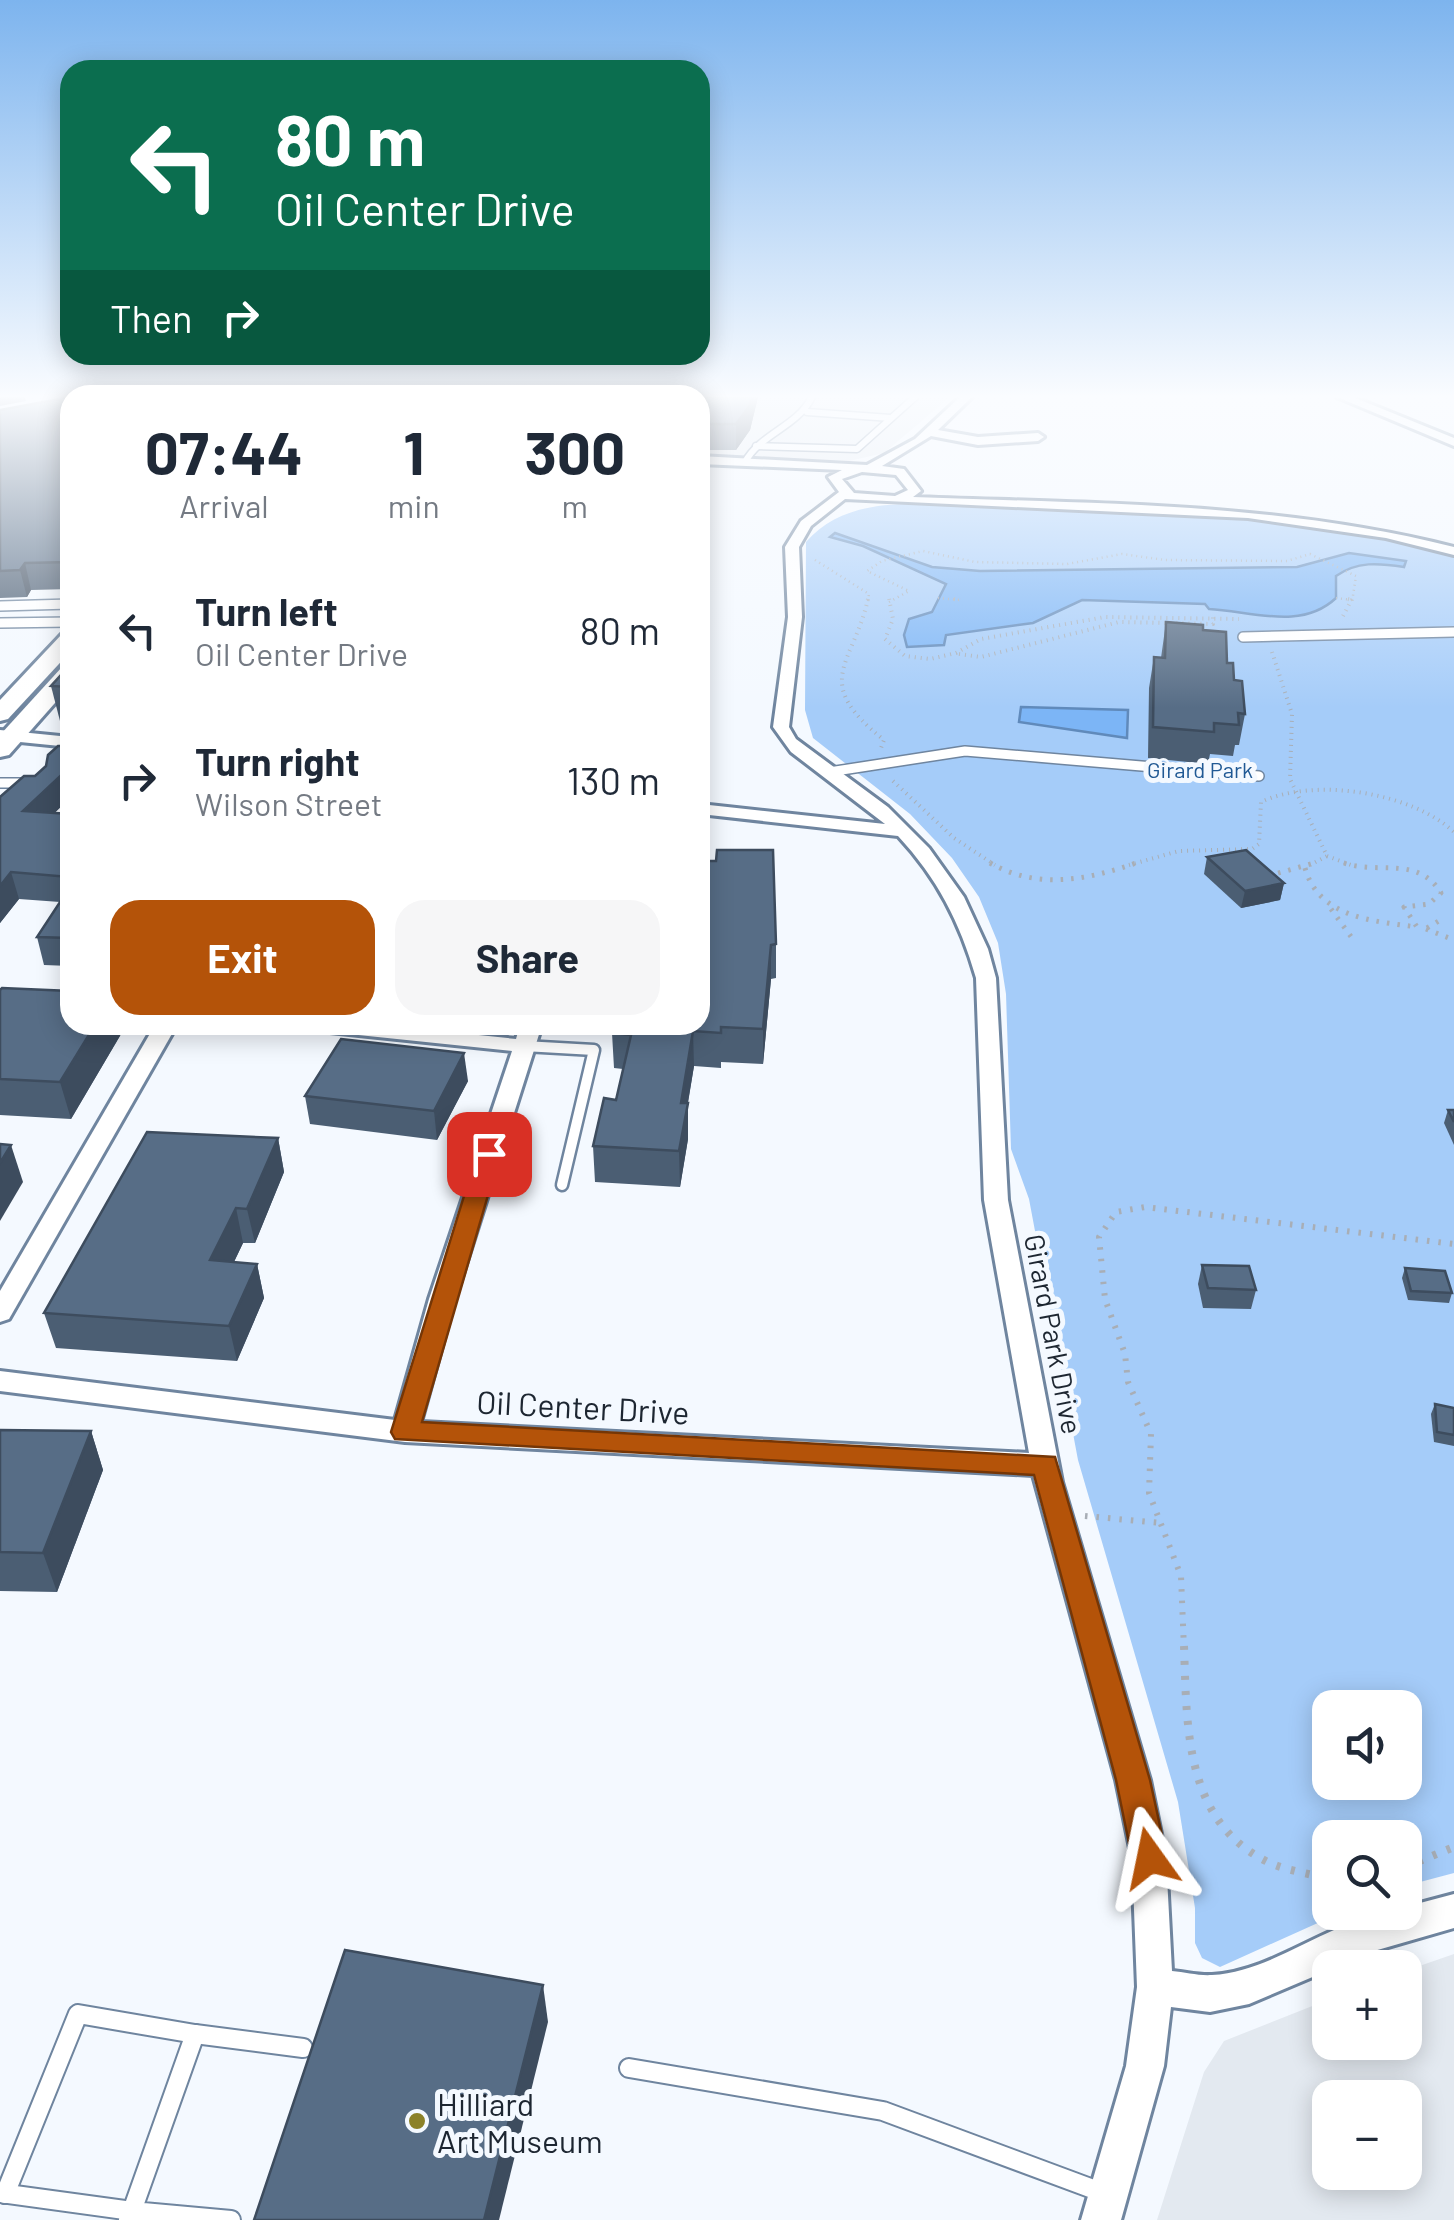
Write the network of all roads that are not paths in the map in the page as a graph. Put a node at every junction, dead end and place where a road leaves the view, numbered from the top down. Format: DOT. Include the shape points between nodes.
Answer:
graph roads {
  1 [pos="836,501"];
  2 [pos="868,501"];
  3 [pos="880,501"];
  4 [pos="924,501"];
  5 [pos="979,501"];
  6 [pos="986,502"];
  7 [pos="806,528"];
  8 [pos="1454,551"];
  9 [pos="60,604"];
  10 [pos="0,606"];
  11 [pos="60,622"];
  12 [pos="0,623"];
  13 [pos="1454,632"];
  14 [pos="1243,638"];
  15 [pos="60,653"];
  16 [pos="60,681"];
  17 [pos="3,734"];
  18 [pos="60,741"];
  19 [pos="829,772"];
  20 [pos="1259,776"];
  21 [pos="0,785"];
  22 [pos="43,790"];
  23 [pos="710,810"];
  24 [pos="903,831"];
  25 [pos="160,1035"];
  26 [pos="527,1035"];
  27 [pos="562,1184"];
  28 [pos="0,1312"];
  29 [pos="0,1381"];
  30 [pos="405,1432"];
  31 [pos="1045,1465"];
  32 [pos="1454,1911"];
  33 [pos="1155,1987"];
  34 [pos="195,2034"];
  35 [pos="303,2048"];
  36 [pos="629,2068"];
  37 [pos="3,2193"];
  38 [pos="1104,2207"];
  39 [pos="130,2215"];
  40 [pos="231,2220"];
  1 -- 7 [label="street"];
  2 -- 3 [label="street"];
  2 -- 7 [label="street"];
  4 -- 6 [label="street"];
  5 -- 6 [label="street"];
  6 -- 8 [label="street" via="1270,518"];
  7 -- 19 [label="street, Girard Park Drive" via="791,551 796,618 781,727 789,742"];
  9 -- 10 [label="lane"];
  11 -- 12 [label="lane"];
  13 -- 14 [label="lane"];
  15 -- 17 [label="street"];
  16 -- 17 [label="street"];
  17 -- 18 [label="street"];
  19 -- 20 [label="lane" via="964,752"];
  19 -- 24 [label="street, Girard Park Drive"];
  21 -- 22 [label="lane"];
  23 -- 24 [label="street"];
  24 -- 31 [label="street, Girard Park Drive" via="942,872 963,907 986,978 996,1200"];
  25 -- 28 [label="street"];
  26 -- 27 [label="lane" via="594,1050"];
  26 -- 30 [label="street"];
  29 -- 30 [label="street, Oil Center Drive"];
  30 -- 31 [label="street, Oil Center Drive"];
  31 -- 33 [label="street, Girard Park Drive" via="1150,1858"];
  32 -- 33 [label="street" via="1372,1934 1249,1986 1210,1994"];
  33 -- 38 [label="street, Girard Park Drive" via="1145,2066"];
  34 -- 35 [label="lane"];
  34 -- 37 [label="lane" via="78,2014"];
  34 -- 39 [label="lane"];
  36 -- 38 [label="lane" via="884,2111"];
  37 -- 39 [label="lane"];
  39 -- 40 [label="lane"];
}
